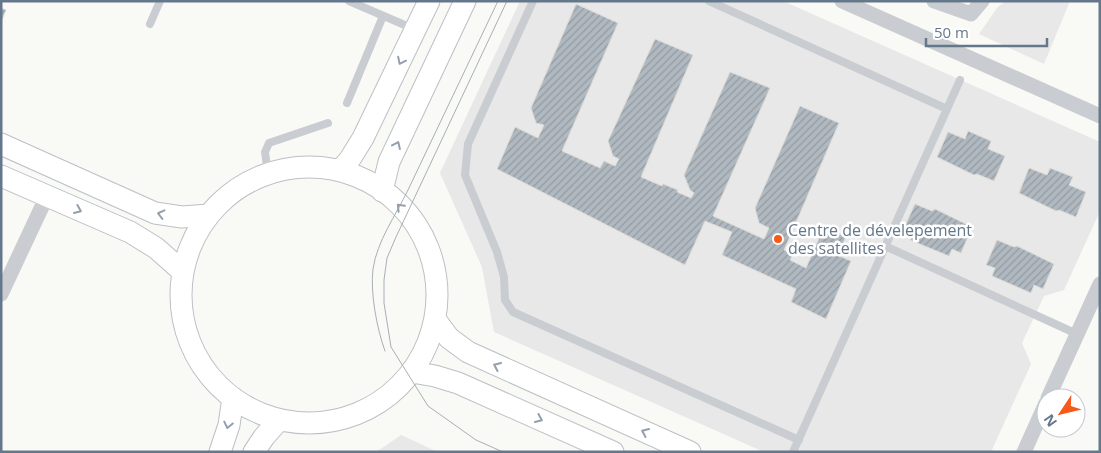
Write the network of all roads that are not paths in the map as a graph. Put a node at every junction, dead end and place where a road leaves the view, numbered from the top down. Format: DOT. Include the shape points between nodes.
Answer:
graph roads {
  1 [pos="160,1"];
  2 [pos="349,1"];
  3 [pos="429,1"];
  4 [pos="465,1"];
  5 [pos="533,1"];
  6 [pos="709,1"];
  7 [pos="842,1"];
  8 [pos="934,1"];
  9 [pos="982,1"];
  10 [pos="383,16"];
  11 [pos="150,24"];
  12 [pos="416,30"];
  13 [pos="960,80"];
  14 [pos="347,103"];
  15 [pos="947,109"];
  16 [pos="1100,116"];
  17 [pos="328,122"];
  18 [pos="1,144"];
  19 [pos="340,171"];
  20 [pos="268,174"];
  21 [pos="1,176"];
  22 [pos="382,191"];
  23 [pos="47,196"];
  24 [pos="209,215"];
  25 [pos="885,246"];
  26 [pos="183,272"];
  27 [pos="1100,284"];
  28 [pos="1,294"];
  29 [pos="435,319"];
  30 [pos="1077,334"];
  31 [pos="412,372"];
  32 [pos="1053,388"];
  33 [pos="232,398"];
  34 [pos="279,420"];
  35 [pos="1036,425"];
  36 [pos="799,440"];
  37 [pos="220,452"];
  38 [pos="254,452"];
  39 [pos="613,452"];
  40 [pos="690,452"];
  41 [pos="793,452"];
  42 [pos="1024,452"];
  1 -- 11 [label="lane"];
  2 -- 10 [label="lane"];
  3 -- 12 [label="main road"];
  22 -- 4 [label="main road, one-way" via="393,153"];
  5 -- 36 [label="lane" via="468,144 465,175 498,252 505,300 513,312"];
  6 -- 15 [label="lane"];
  7 -- 16 [label="street"];
  8 -- 9 [label="street" via="971,14"];
  10 -- 12 [label="lane"];
  10 -- 14 [label="lane"];
  12 -- 19 [label="main road, one-way" via="363,138"];
  13 -- 15 [label="lane"];
  15 -- 25 [label="lane"];
  17 -- 20 [label="lane" via="269,143 265,152"];
  24 -- 18 [label="main road, one-way" via="182,217 155,213"];
  19 -- 20 [label="main road" via="298,168"];
  19 -- 22 [label="main road"];
  20 -- 24 [label="main road" via="240,188"];
  21 -- 23 [label="main road"];
  29 -- 22 [label="main road, one-way" via="436,282 427,246 407,213"];
  23 -- 26 [label="main road, one-way" via="144,240"];
  23 -- 28 [label="street"];
  24 -- 26 [label="main road" via="192,242"];
  25 -- 30 [label="lane"];
  25 -- 36 [label="lane"];
  26 -- 33 [label="main road" via="182,308 190,342 207,373"];
  27 -- 30 [label="street"];
  29 -- 31 [label="main road" via="426,347"];
  40 -- 29 [label="main road, one-way" via="468,352 449,338"];
  30 -- 32 [label="street"];
  31 -- 34 [label="main road" via="384,399 360,413 334,421 306,424"];
  31 -- 39 [label="main road, one-way" via="458,383"];
  33 -- 34 [label="main road"];
  33 -- 37 [label="main road, one-way" via="229,425"];
  34 -- 38 [label="main road"];
  35 -- 42 [label="street"];
  36 -- 41 [label="lane"];
}
